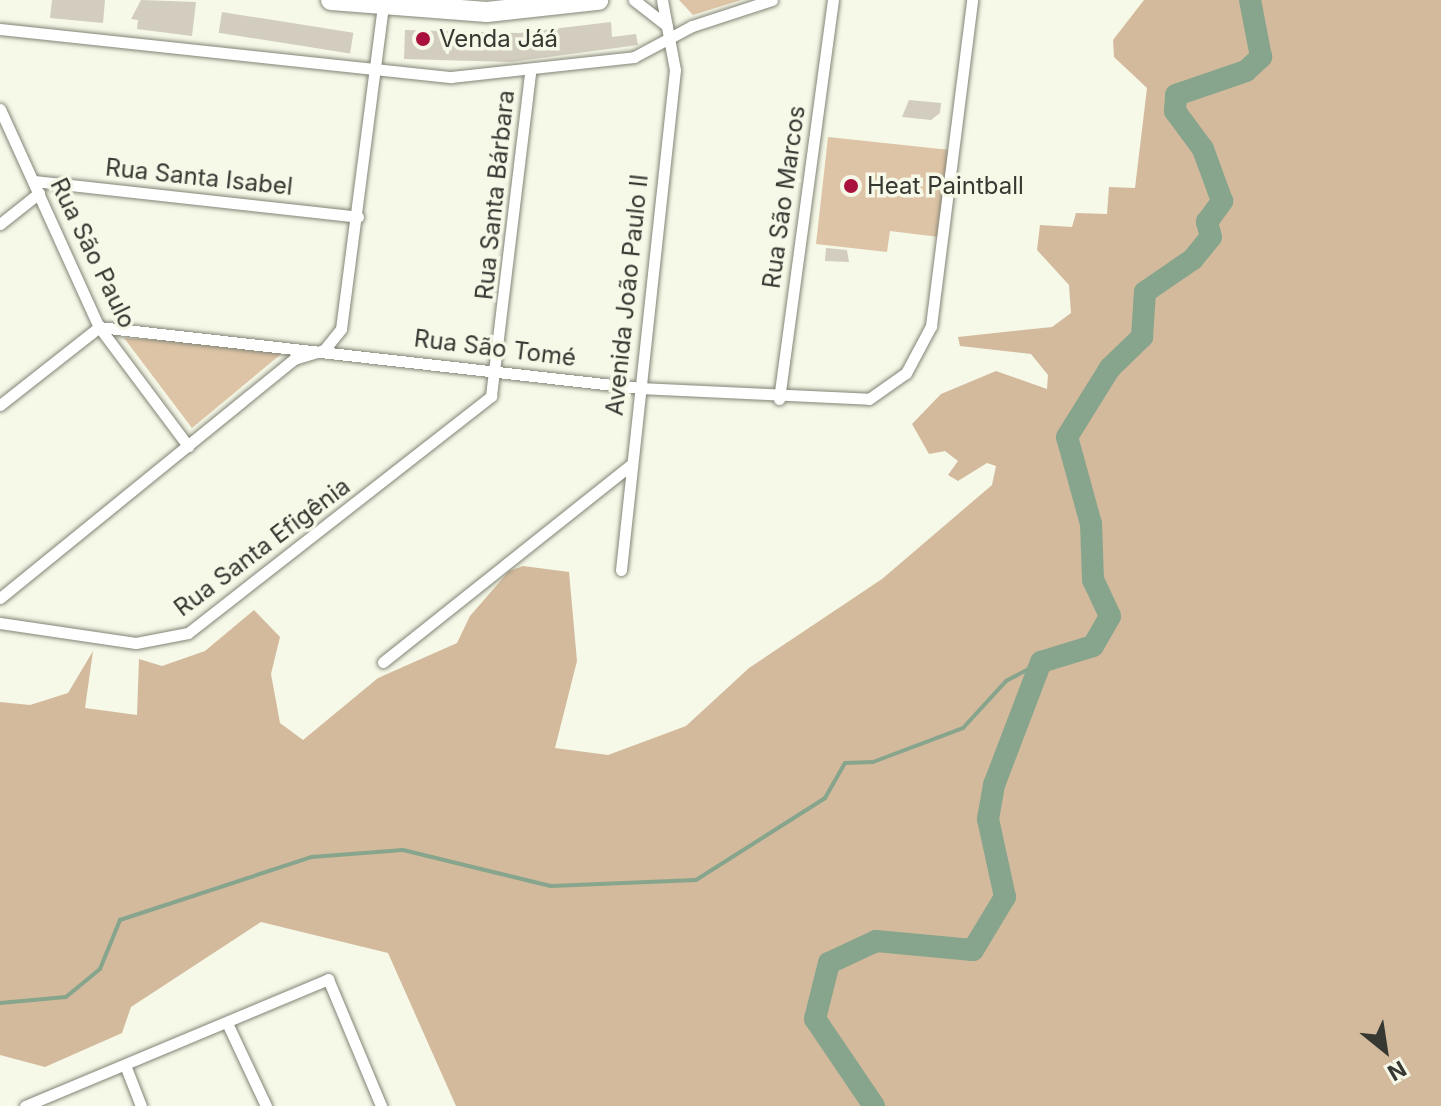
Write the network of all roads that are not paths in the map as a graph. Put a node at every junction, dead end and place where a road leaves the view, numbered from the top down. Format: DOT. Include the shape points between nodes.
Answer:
graph roads {
  1 [pos="331,0"];
  2 [pos="598,0"];
  3 [pos="634,0"];
  4 [pos="662,0"];
  5 [pos="772,0"];
  6 [pos="833,0"];
  7 [pos="972,0"];
  8 [pos="383,6"];
  9 [pos="666,25"];
  10 [pos="0,29"];
  11 [pos="670,41"];
  12 [pos="376,73"];
  13 [pos="530,73"];
  14 [pos="0,109"];
  15 [pos="34,181"];
  16 [pos="39,193"];
  17 [pos="358,217"];
  18 [pos="0,224"];
  19 [pos="99,327"];
  20 [pos="324,350"];
  21 [pos="498,369"];
  22 [pos="639,388"];
  23 [pos="779,399"];
  24 [pos="0,405"];
  25 [pos="188,446"];
  26 [pos="631,465"];
  27 [pos="621,570"];
  28 [pos="0,598"];
  29 [pos="0,623"];
  30 [pos="383,662"];
  31 [pos="227,1023"];
  32 [pos="125,1065"];
  33 [pos="25,1106"];
  34 [pos="141,1106"];
  35 [pos="266,1106"];
  36 [pos="381,1106"];
  1 -- 8 [label="highway"];
  2 -- 8 [label="highway" via="520,11"];
  3 -- 9 [label="street"];
  4 -- 9 [label="street, Avenida João Paulo II"];
  5 -- 11 [label="street"];
  6 -- 23 [label="street, Rua São Marcos"];
  7 -- 23 [label="street, Rua São Tomé" via="931,326 906,373 884,391 850,403"];
  8 -- 12 [label="street"];
  9 -- 11 [label="street, Avenida João Paulo II"];
  10 -- 12 [label="street"];
  11 -- 13 [label="street" via="634,57"];
  11 -- 22 [label="street, Avenida João Paulo II" via="675,70"];
  12 -- 13 [label="street"];
  12 -- 17 [label="street"];
  13 -- 21 [label="street, Rua Santa Bárbara"];
  14 -- 15 [label="street, Rua São Paulo"];
  15 -- 16 [label="street, Rua São Paulo"];
  15 -- 17 [label="street, Rua Santa Isabel"];
  16 -- 18 [label="street"];
  16 -- 19 [label="street, Rua São Paulo"];
  17 -- 20 [label="street" via="348,306"];
  19 -- 20 [label="street, Rua São Tomé"];
  19 -- 24 [label="street"];
  19 -- 25 [label="street, Rua São Paulo"];
  20 -- 21 [label="street, Rua São Tomé"];
  20 -- 25 [label="street" via="294,359"];
  21 -- 22 [label="street, Rua São Tomé"];
  21 -- 29 [label="street, Rua Santa Efigênia" via="491,396 188,633 136,643"];
  22 -- 23 [label="street, Rua São Tomé"];
  22 -- 26 [label="street, Avenida João Paulo II"];
  25 -- 28 [label="street"];
  26 -- 27 [label="street, Avenida João Paulo II"];
  26 -- 30 [label="street"];
  31 -- 32 [label="street"];
  31 -- 35 [label="street"];
  31 -- 36 [label="street" via="328,979"];
  32 -- 33 [label="street"];
  32 -- 34 [label="street"];
}
